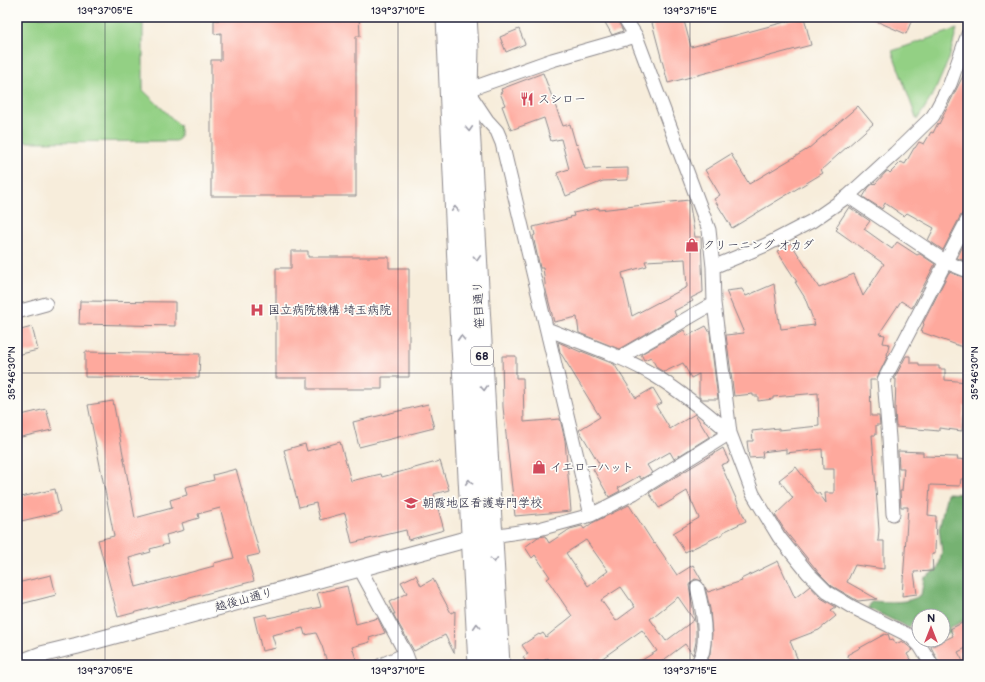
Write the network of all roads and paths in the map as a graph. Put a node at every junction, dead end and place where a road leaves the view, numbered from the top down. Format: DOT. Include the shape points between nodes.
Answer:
graph roads {
  1 [pos="435,17"];
  2 [pos="446,17"];
  3 [pos="466,17"];
  4 [pos="470,17"];
  5 [pos="624,17"];
  6 [pos="968,34"];
  7 [pos="636,36"];
  8 [pos="468,48"];
  9 [pos="467,90"];
  10 [pos="450,109"];
  11 [pos="848,196"];
  12 [pos="968,219"];
  13 [pos="946,262"];
  14 [pos="713,266"];
  15 [pos="968,271"];
  16 [pos="46,304"];
  17 [pos="714,304"];
  18 [pos="17,312"];
  19 [pos="547,329"];
  20 [pos="619,358"];
  21 [pos="730,433"];
  22 [pos="893,514"];
  23 [pos="591,515"];
  24 [pos="492,537"];
  25 [pos="472,538"];
  26 [pos="360,569"];
  27 [pos="697,587"];
  28 [pos="42,659"];
  29 [pos="408,660"];
  30 [pos="17,664"];
  31 [pos="382,665"];
  32 [pos="478,665"];
  33 [pos="499,665"];
  34 [pos="697,665"];
  35 [pos="932,665"];
  1 -- 10 [label="main road"];
  2 -- 10 [label="main road, 笹目通り / 68"];
  3 -- 8 [label="main road, 笹目通り / 68"];
  4 -- 8 [label="main road"];
  5 -- 7 [label="street"];
  6 -- 11 [label="street" via="950,84 933,116"];
  7 -- 9 [label="street" via="552,60"];
  7 -- 14 [label="street" via="709,230"];
  8 -- 9 [label="main road, 笹目通り / 68"];
  9 -- 19 [label="street" via="497,131 502,143"];
  9 -- 24 [label="main road, 笹目通り / 68, one-way"];
  25 -- 10 [label="main road, 笹目通り / 68, one-way"];
  11 -- 13 [label="street"];
  11 -- 14 [label="street" via="801,228"];
  12 -- 13 [label="street"];
  13 -- 15 [label="street"];
  13 -- 22 [label="street" via="884,380"];
  14 -- 17 [label="street"];
  16 -- 18 [label="street"];
  17 -- 20 [label="street"];
  17 -- 21 [label="street"];
  19 -- 20 [label="street"];
  19 -- 23 [label="street"];
  20 -- 21 [label="street" via="656,377 693,402"];
  21 -- 23 [label="street" via="634,493"];
  21 -- 35 [label="street" via="753,494 779,537 808,573 827,592 910,636"];
  23 -- 24 [label="street" via="540,529"];
  24 -- 25 [label="street"];
  24 -- 33 [label="main road, 笹目通り / 68, one-way"];
  25 -- 26 [label="street, 越後山通り"];
  32 -- 25 [label="main road, 笹目通り / 68, one-way"];
  26 -- 28 [label="street, 越後山通り" via="83,644"];
  26 -- 29 [label="street"];
  27 -- 34 [label="street" via="702,609 704,644"];
  28 -- 30 [label="street, 越後山通り"];
  29 -- 31 [label="street"];
}
